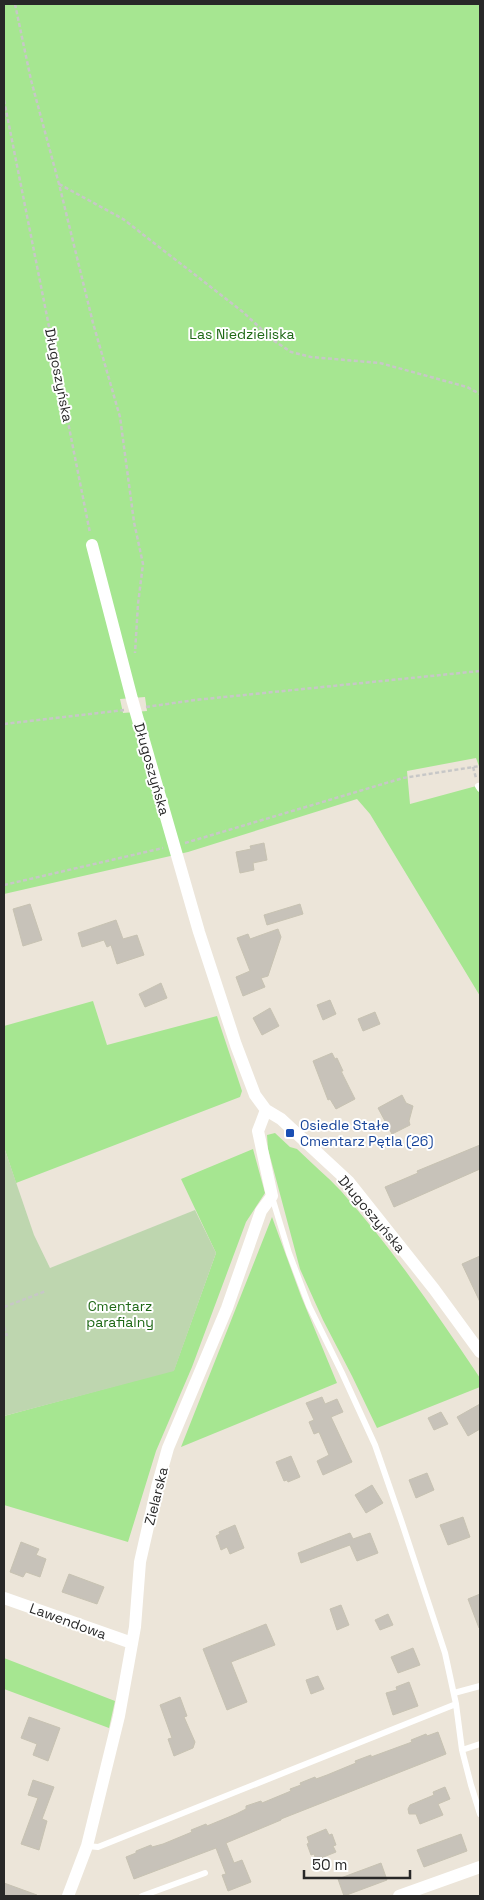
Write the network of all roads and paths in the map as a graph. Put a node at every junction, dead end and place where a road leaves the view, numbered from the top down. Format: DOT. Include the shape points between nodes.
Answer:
graph roads {
  1 [pos="16,4"];
  2 [pos="4,100"];
  3 [pos="59,184"];
  4 [pos="480,394"];
  5 [pos="92,545"];
  6 [pos="135,657"];
  7 [pos="480,671"];
  8 [pos="134,709"];
  9 [pos="4,724"];
  10 [pos="480,766"];
  11 [pos="175,846"];
  12 [pos="4,885"];
  13 [pos="266,1110"];
  14 [pos="272,1196"];
  15 [pos="46,1291"];
  16 [pos="4,1307"];
  17 [pos="4,1327"];
  18 [pos="7,1336"];
  19 [pos="480,1352"];
  20 [pos="4,1598"];
  21 [pos="132,1643"];
  22 [pos="480,1686"];
  23 [pos="454,1693"];
  24 [pos="456,1704"];
  25 [pos="480,1744"];
  26 [pos="462,1750"];
  27 [pos="480,1814"];
  28 [pos="87,1846"];
  29 [pos="480,1867"];
  30 [pos="205,1873"];
  31 [pos="68,1896"];
  32 [pos="142,1896"];
  33 [pos="399,1896"];
  1 -- 3 [label="path" via="31,80"];
  2 -- 5 [label="path, Długoszyńska"];
  3 -- 4 [label="path" via="123,219 291,352 311,357 380,363 467,387"];
  3 -- 6 [label="path" via="120,417 143,564"];
  5 -- 8 [label="street, Długoszyńska"];
  7 -- 8 [label="path"];
  8 -- 9 [label="path"];
  8 -- 11 [label="street, Długoszyńska"];
  10 -- 11 [label="path" via="403,778"];
  11 -- 12 [label="path"];
  11 -- 13 [label="street, Długoszyńska" via="236,1045 255,1095"];
  13 -- 14 [label="street" via="258,1131"];
  13 -- 19 [label="street, Długoszyńska" via="281,1119 349,1182"];
  14 -- 21 [label="street, Zielarska" via="261,1211 227,1308 168,1448 140,1562"];
  14 -- 23 [label="lane" via="309,1306 375,1445 445,1653"];
  15 -- 16 [label="path"];
  17 -- 18 [label="path"];
  20 -- 21 [label="street, Lawendowa"];
  21 -- 28 [label="street, Zielarska" via="119,1716"];
  22 -- 23 [label="lane"];
  23 -- 24 [label="lane"];
  24 -- 26 [label="lane"];
  24 -- 28 [label="lane" via="98,1846"];
  25 -- 26 [label="lane"];
  26 -- 27 [label="lane"];
  28 -- 31 [label="street, Zielarska"];
  29 -- 33 [label="street"];
  30 -- 32 [label="lane"];
}
